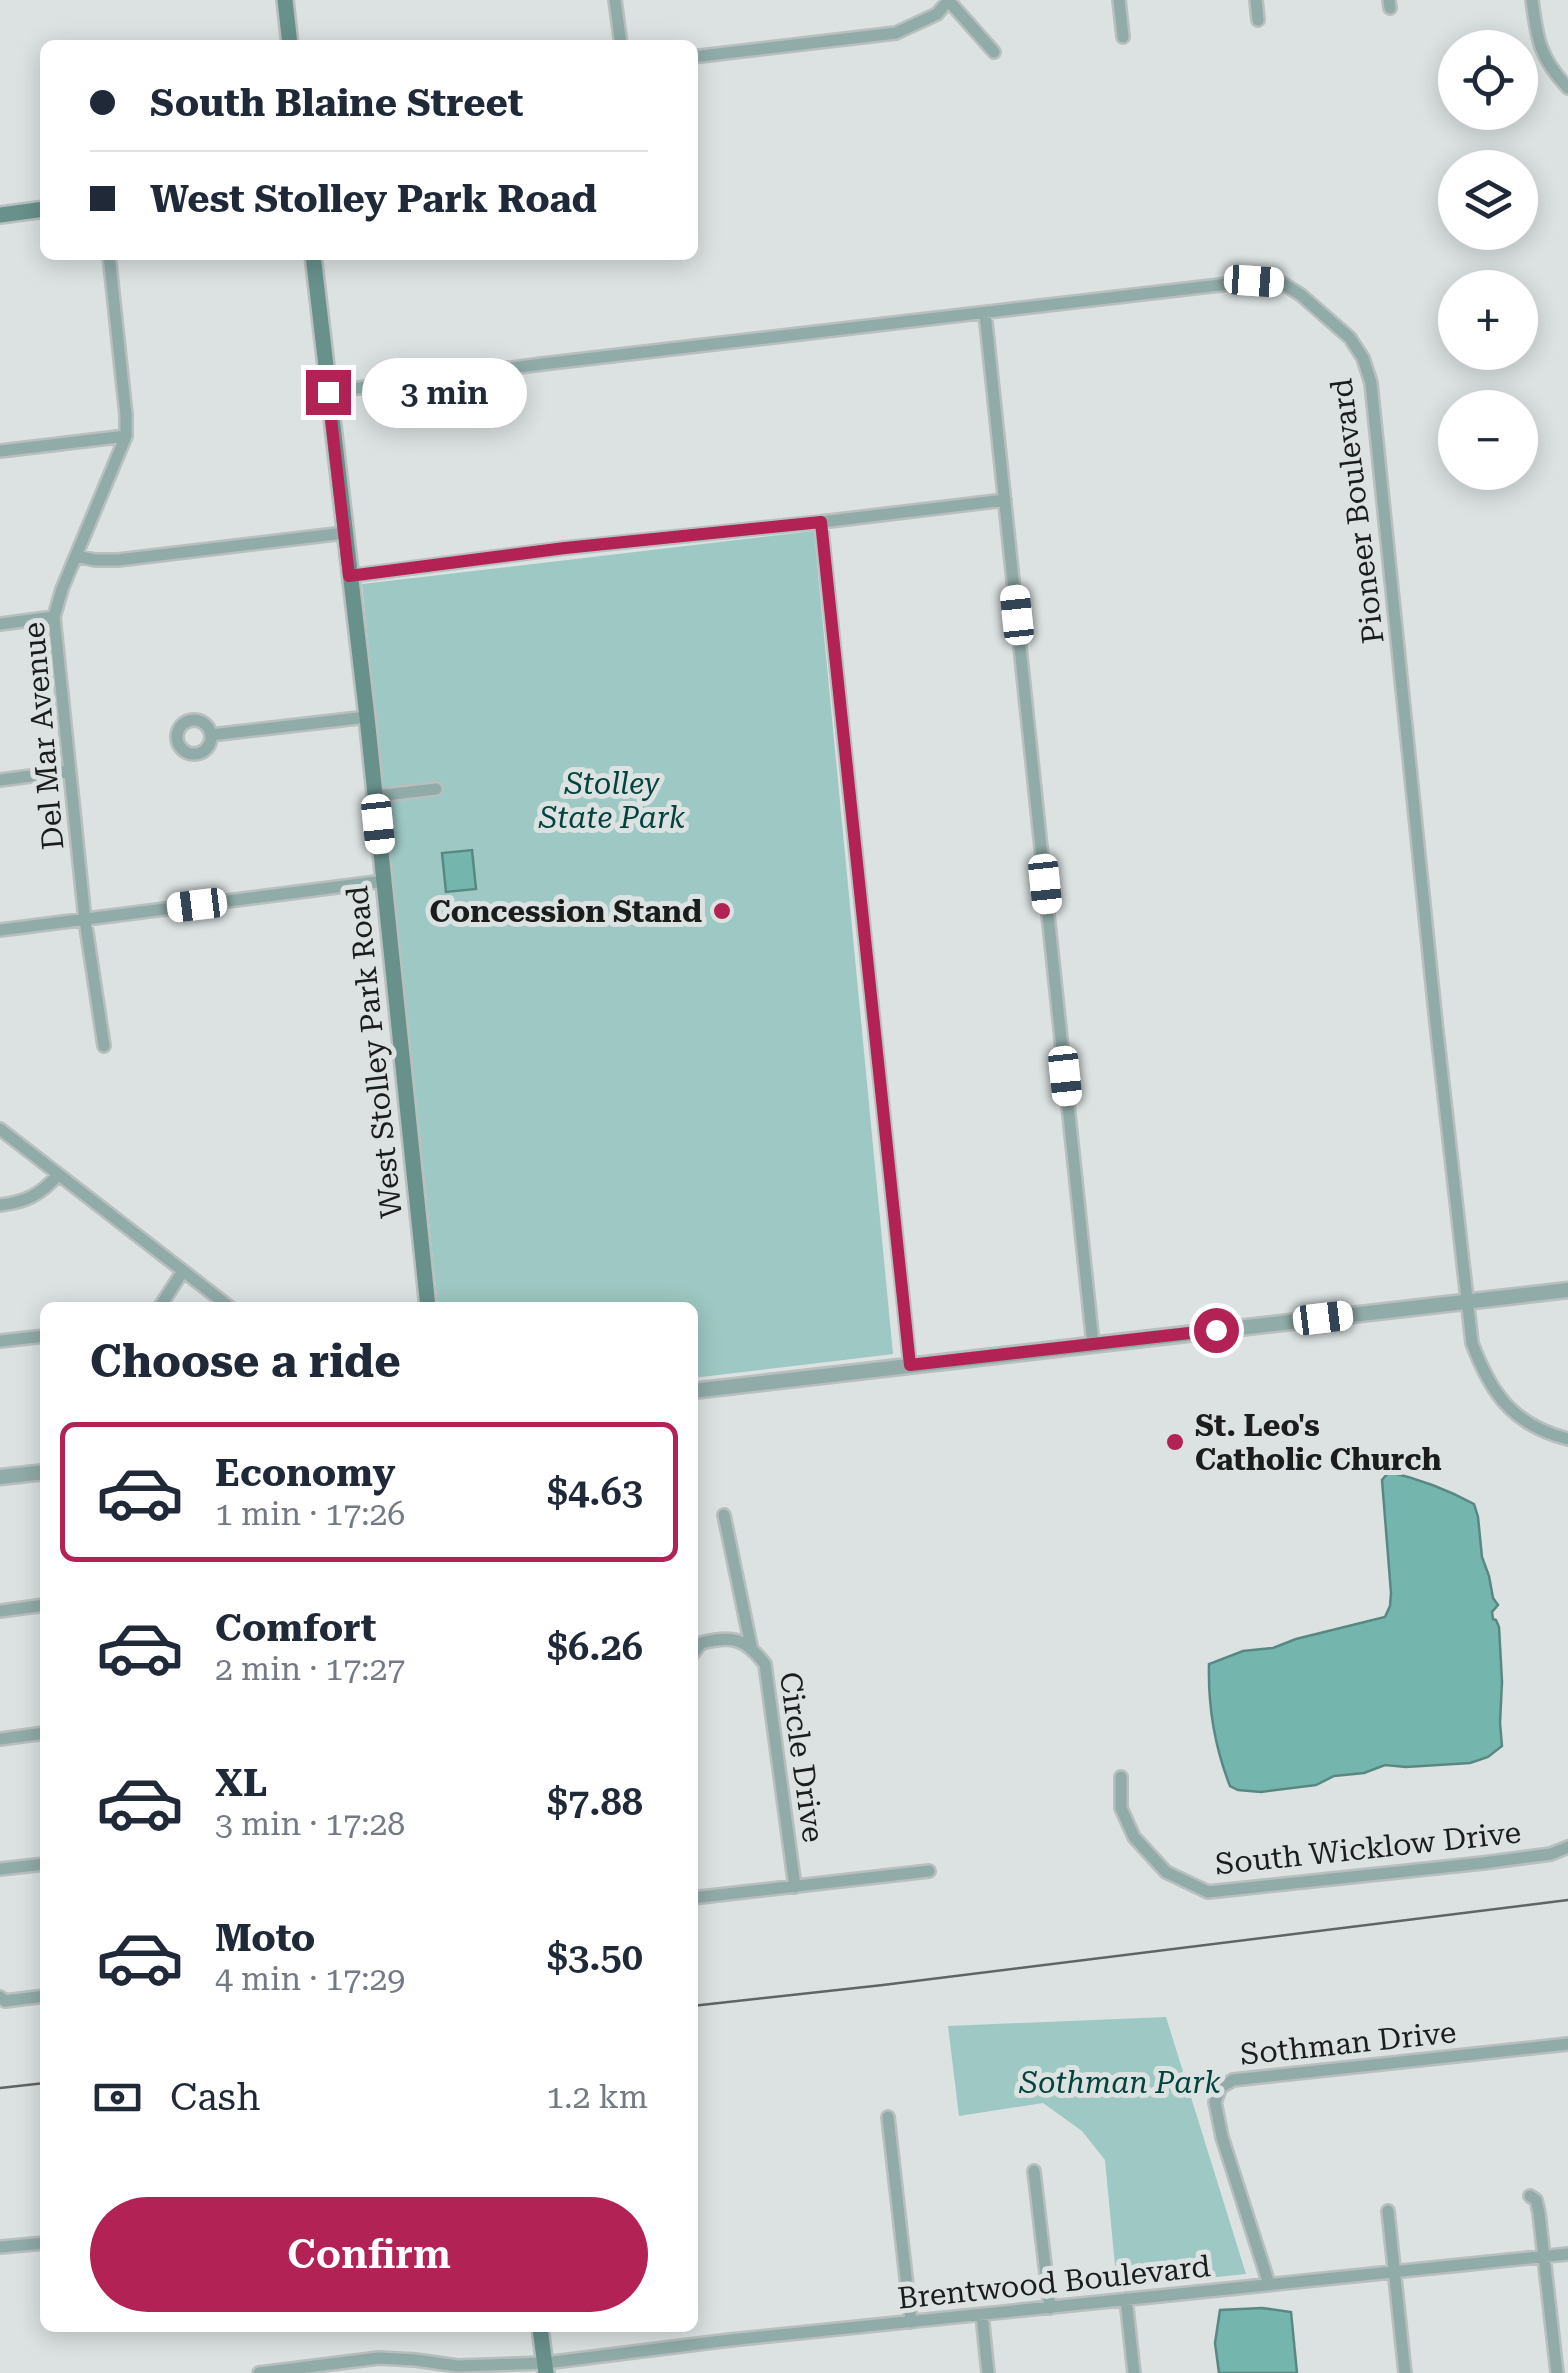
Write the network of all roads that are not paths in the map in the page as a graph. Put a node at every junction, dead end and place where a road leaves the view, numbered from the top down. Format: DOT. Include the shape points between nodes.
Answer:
graph roads {
  1 [pos="285,0"];
  2 [pos="615,0"];
  3 [pos="948,0"];
  4 [pos="1119,0"];
  5 [pos="1256,0"];
  6 [pos="1532,0"];
  7 [pos="1258,20"];
  8 [pos="1123,37"];
  9 [pos="289,40"];
  10 [pos="621,40"];
  11 [pos="994,52"];
  12 [pos="698,56"];
  13 [pos="1568,88"];
  14 [pos="40,211"];
  15 [pos="0,215"];
  16 [pos="110,260"];
  17 [pos="315,260"];
  18 [pos="985,313"];
  19 [pos="328,392"];
  20 [pos="126,436"];
  21 [pos="0,452"];
  22 [pos="1004,500"];
  23 [pos="821,522"];
  24 [pos="344,534"];
  25 [pos="76,556"];
  26 [pos="349,576"];
  27 [pos="54,617"];
  28 [pos="0,624"];
  29 [pos="367,716"];
  30 [pos="212,734"];
  31 [pos="69,772"];
  32 [pos="0,780"];
  33 [pos="436,789"];
  34 [pos="376,796"];
  35 [pos="384,880"];
  36 [pos="85,920"];
  37 [pos="0,930"];
  38 [pos="104,1046"];
  39 [pos="0,1129"];
  40 [pos="58,1176"];
  41 [pos="0,1205"];
  42 [pos="183,1271"];
  43 [pos="1568,1290"];
  44 [pos="163,1302"];
  45 [pos="223,1302"];
  46 [pos="427,1302"];
  47 [pos="1466,1302"];
  48 [pos="40,1337"];
  49 [pos="0,1341"];
  50 [pos="1093,1344"];
  51 [pos="910,1365"];
  52 [pos="698,1390"];
  53 [pos="1568,1439"];
  54 [pos="40,1473"];
  55 [pos="0,1478"];
  56 [pos="724,1515"];
  57 [pos="40,1606"];
  58 [pos="0,1612"];
  59 [pos="698,1646"];
  60 [pos="751,1646"];
  61 [pos="40,1734"];
  62 [pos="0,1739"];
  63 [pos="1121,1777"];
  64 [pos="1568,1847"];
  65 [pos="40,1865"];
  66 [pos="0,1869"];
  67 [pos="928,1871"];
  68 [pos="795,1886"];
  69 [pos="698,1897"];
  70 [pos="40,1997"];
  71 [pos="0,1998"];
  72 [pos="1568,2044"];
  73 [pos="888,2118"];
  74 [pos="1034,2171"];
  75 [pos="1530,2196"];
  76 [pos="1388,2211"];
  77 [pos="40,2243"];
  78 [pos="0,2247"];
  79 [pos="1568,2254"];
  80 [pos="1544,2256"];
  81 [pos="1395,2271"];
  82 [pos="1269,2284"];
  83 [pos="1126,2300"];
  84 [pos="1050,2308"];
  85 [pos="982,2315"];
  86 [pos="911,2322"];
  87 [pos="540,2332"];
  88 [pos="545,2368"];
  89 [pos="259,2373"];
  90 [pos="988,2373"];
  91 [pos="1134,2373"];
  92 [pos="1404,2373"];
  93 [pos="1557,2373"];
  1 -- 9 [label="main road"];
  2 -- 10 [label="street"];
  3 -- 11 [label="street"];
  3 -- 12 [label="street" via="937,14 896,33"];
  4 -- 8 [label="street"];
  5 -- 7 [label="street"];
  6 -- 13 [label="street" via="1538,41"];
  14 -- 15 [label="main road"];
  16 -- 20 [label="street, Del Mar Avenue"];
  17 -- 19 [label="main road, West Stolley Park Road"];
  18 -- 19 [label="street, Pioneer Boulevard"];
  18 -- 22 [label="street"];
  18 -- 47 [label="street, Pioneer Boulevard" via="1282,283 1350,338 1364,358"];
  19 -- 24 [label="main road, West Stolley Park Road"];
  20 -- 21 [label="street"];
  20 -- 25 [label="street, Del Mar Avenue"];
  22 -- 23 [label="street"];
  22 -- 50 [label="street"];
  23 -- 26 [label="street"];
  23 -- 51 [label="street"];
  24 -- 25 [label="street" via="118,560"];
  24 -- 26 [label="main road, West Stolley Park Road"];
  25 -- 27 [label="street, Del Mar Avenue"];
  26 -- 29 [label="main road, West Stolley Park Road"];
  27 -- 28 [label="street"];
  27 -- 31 [label="street, Del Mar Avenue"];
  29 -- 30 [label="street"];
  29 -- 34 [label="main road, West Stolley Park Road"];
  31 -- 32 [label="street"];
  31 -- 36 [label="street, Del Mar Avenue"];
  33 -- 34 [label="street"];
  34 -- 35 [label="main road, West Stolley Park Road"];
  35 -- 36 [label="street"];
  35 -- 46 [label="main road, West Stolley Park Road"];
  36 -- 37 [label="street"];
  36 -- 38 [label="street, Del Mar Avenue"];
  39 -- 40 [label="street"];
  40 -- 41 [label="street" via="29,1200"];
  40 -- 42 [label="street"];
  42 -- 44 [label="street"];
  42 -- 45 [label="street"];
  43 -- 47 [label="street"];
  47 -- 50 [label="street"];
  47 -- 53 [label="street, Pioneer Boulevard" via="1472,1343 1500,1398 1518,1417"];
  48 -- 49 [label="street"];
  50 -- 51 [label="street"];
  51 -- 52 [label="street"];
  54 -- 55 [label="street"];
  56 -- 60 [label="street"];
  57 -- 58 [label="street"];
  59 -- 60 [label="street, Circle Drive" via="718,1638"];
  60 -- 68 [label="street, Circle Drive" via="765,1664"];
  61 -- 62 [label="street"];
  63 -- 64 [label="street, South Wicklow Drive" via="1122,1808 1134,1837 1166,1872 1208,1892 1483,1863"];
  65 -- 66 [label="street"];
  67 -- 68 [label="street, Circle Drive"];
  68 -- 69 [label="street, Circle Drive"];
  70 -- 71 [label="street"];
  72 -- 82 [label="street, Sothman Drive" via="1221,2086 1215,2102 1222,2136"];
  73 -- 86 [label="street"];
  74 -- 84 [label="street"];
  75 -- 80 [label="street" via="1539,2212"];
  76 -- 81 [label="street"];
  77 -- 78 [label="street"];
  79 -- 80 [label="street, Brentwood Boulevard"];
  80 -- 81 [label="street, Brentwood Boulevard"];
  80 -- 93 [label="street"];
  81 -- 82 [label="street, Brentwood Boulevard"];
  81 -- 92 [label="street"];
  82 -- 83 [label="street, Brentwood Boulevard"];
  83 -- 84 [label="street, Brentwood Boulevard"];
  83 -- 91 [label="street"];
  84 -- 85 [label="street, Brentwood Boulevard"];
  85 -- 86 [label="street, Brentwood Boulevard"];
  85 -- 90 [label="street"];
  86 -- 88 [label="street, Brentwood Boulevard"];
  87 -- 88 [label="main road"];
  88 -- 89 [label="street, Brentwood Boulevard" via="380,2358"];
}
